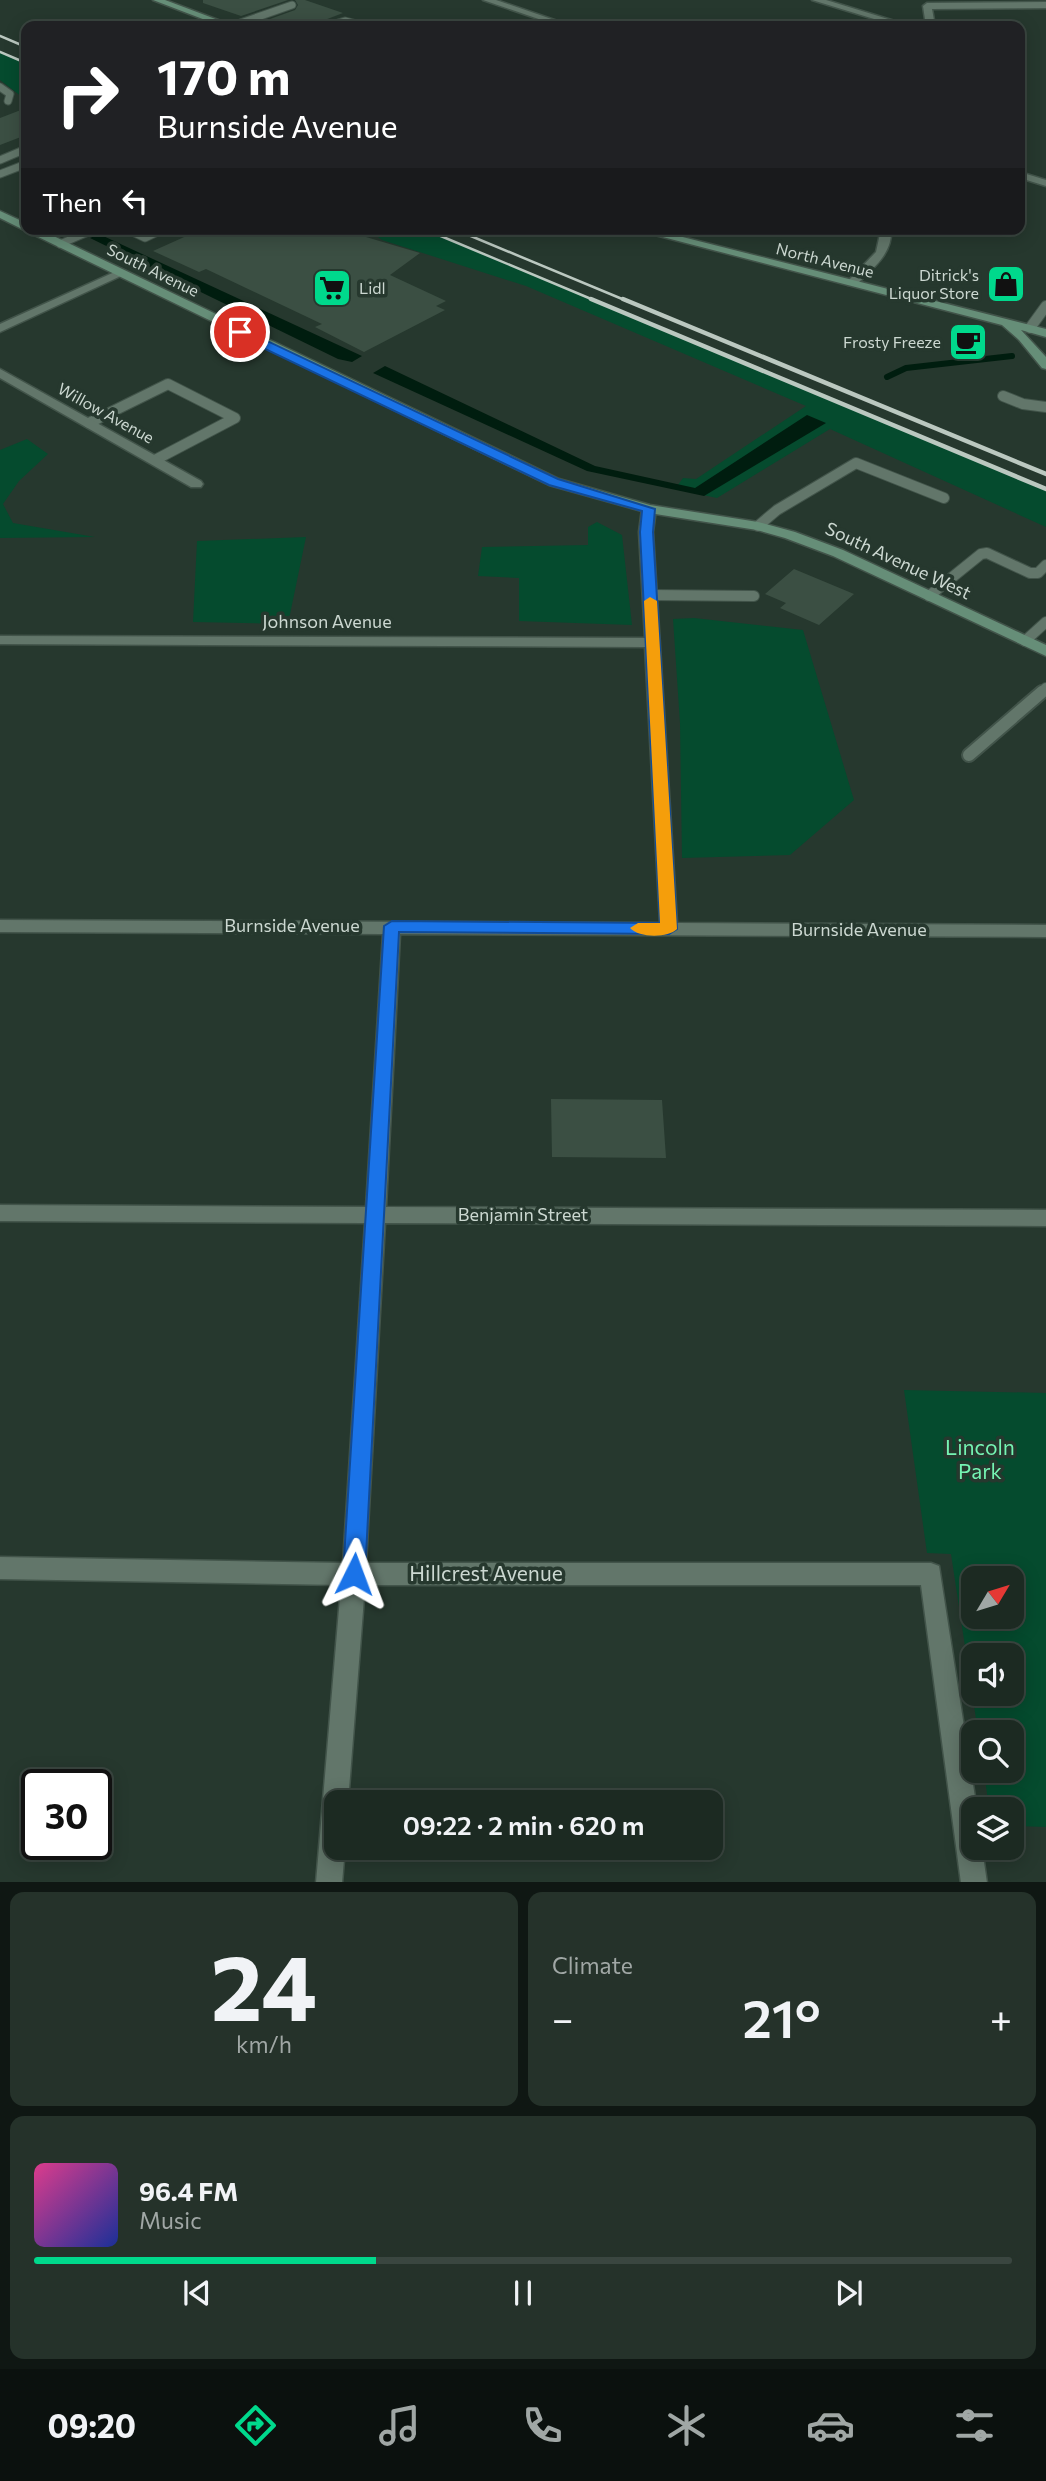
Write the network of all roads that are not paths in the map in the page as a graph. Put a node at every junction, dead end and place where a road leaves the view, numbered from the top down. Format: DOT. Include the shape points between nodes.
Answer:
graph roads {
  1 [pos="158,0"];
  2 [pos="487,0"];
  3 [pos="816,0"];
  4 [pos="292,5"];
  5 [pos="1046,5"];
  6 [pos="216,21"];
  7 [pos="245,21"];
  8 [pos="552,21"];
  9 [pos="889,21"];
  10 [pos="930,21"];
  11 [pos="0,87"];
  12 [pos="8,102"];
  13 [pos="21,151"];
  14 [pos="0,160"];
  15 [pos="21,166"];
  16 [pos="0,174"];
  17 [pos="1025,177"];
  18 [pos="1046,183"];
  19 [pos="0,214"];
  20 [pos="21,224"];
  21 [pos="42,235"];
  22 [pos="82,235"];
  23 [pos="661,235"];
  24 [pos="888,235"];
  25 [pos="60,244"];
  26 [pos="119,274"];
  27 [pos="852,283"];
  28 [pos="1046,306"];
  29 [pos="995,318"];
  30 [pos="0,328"];
  31 [pos="1030,328"];
  32 [pos="1046,333"];
  33 [pos="1046,365"];
  34 [pos="0,373"];
  35 [pos="1003,396"];
  36 [pos="1046,407"];
  37 [pos="89,424"];
  38 [pos="155,460"];
  39 [pos="196,484"];
  40 [pos="944,498"];
  41 [pos="649,509"];
  42 [pos="729,521"];
  43 [pos="758,526"];
  44 [pos="1046,565"];
  45 [pos="650,595"];
  46 [pos="754,596"];
  47 [pos="929,596"];
  48 [pos="1046,622"];
  49 [pos="0,640"];
  50 [pos="1025,641"];
  51 [pos="653,643"];
  52 [pos="1046,651"];
  53 [pos="1046,688"];
  54 [pos="969,755"];
  55 [pos="0,926"];
  56 [pos="392,926"];
  57 [pos="669,929"];
  58 [pos="1046,931"];
  59 [pos="0,1213"];
  60 [pos="373,1213"];
  61 [pos="1046,1218"];
  62 [pos="0,1568"];
  63 [pos="354,1574"];
  64 [pos="329,1882"];
  65 [pos="974,1882"];
  1 -- 6 [label="main road"];
  2 -- 8 [label="street"];
  3 -- 9 [label="street"];
  4 -- 7 [label="lane"];
  5 -- 10 [label="street" via="927,6"];
  11 -- 12 [label="lane" via="10,94"];
  13 -- 14 [label="lane"];
  15 -- 16 [label="lane"];
  17 -- 18 [label="street"];
  19 -- 20 [label="main road, South Avenue"];
  21 -- 25 [label="main road, South Avenue"];
  22 -- 25 [label="lane"];
  23 -- 27 [label="main road, North Avenue"];
  24 -- 27 [label="street" via="883,249"];
  25 -- 26 [label="main road, South Avenue"];
  26 -- 30 [label="street"];
  26 -- 41 [label="main road, South Avenue" via="554,482"];
  27 -- 29 [label="main road, North Avenue"];
  28 -- 31 [label="lane"];
  29 -- 31 [label="main road, North Avenue"];
  29 -- 33 [label="main road" via="1023,338"];
  31 -- 32 [label="main road, North Avenue"];
  34 -- 37 [label="street, Willow Avenue"];
  35 -- 36 [label="lane"];
  37 -- 38 [label="street, Willow Avenue"];
  37 -- 38 [label="lane" via="169,384 235,418"];
  38 -- 39 [label="street, Willow Avenue"];
  40 -- 43 [label="lane" via="856,463"];
  41 -- 42 [label="main road, South Avenue"];
  41 -- 45 [label="street"];
  42 -- 43 [label="main road, South Avenue West"];
  43 -- 47 [label="main road, South Avenue West" via="838,553"];
  44 -- 47 [label="lane" via="1038,573 1030,573 981,554"];
  45 -- 46 [label="lane"];
  45 -- 51 [label="street"];
  47 -- 50 [label="main road, South Avenue West"];
  48 -- 50 [label="lane"];
  49 -- 51 [label="street, Johnson Avenue"];
  50 -- 52 [label="main road, South Avenue West"];
  51 -- 57 [label="street"];
  53 -- 54 [label="lane"];
  55 -- 56 [label="street, Burnside Avenue"];
  56 -- 57 [label="street, Burnside Avenue"];
  56 -- 60 [label="street"];
  57 -- 58 [label="street, Burnside Avenue"];
  59 -- 60 [label="street, Benjamin Street"];
  60 -- 61 [label="street, Benjamin Street"];
  60 -- 63 [label="street"];
  62 -- 63 [label="street, Hillcrest Avenue"];
  63 -- 64 [label="street"];
  63 -- 65 [label="street, Hillcrest Avenue" via="931,1574"];
}
